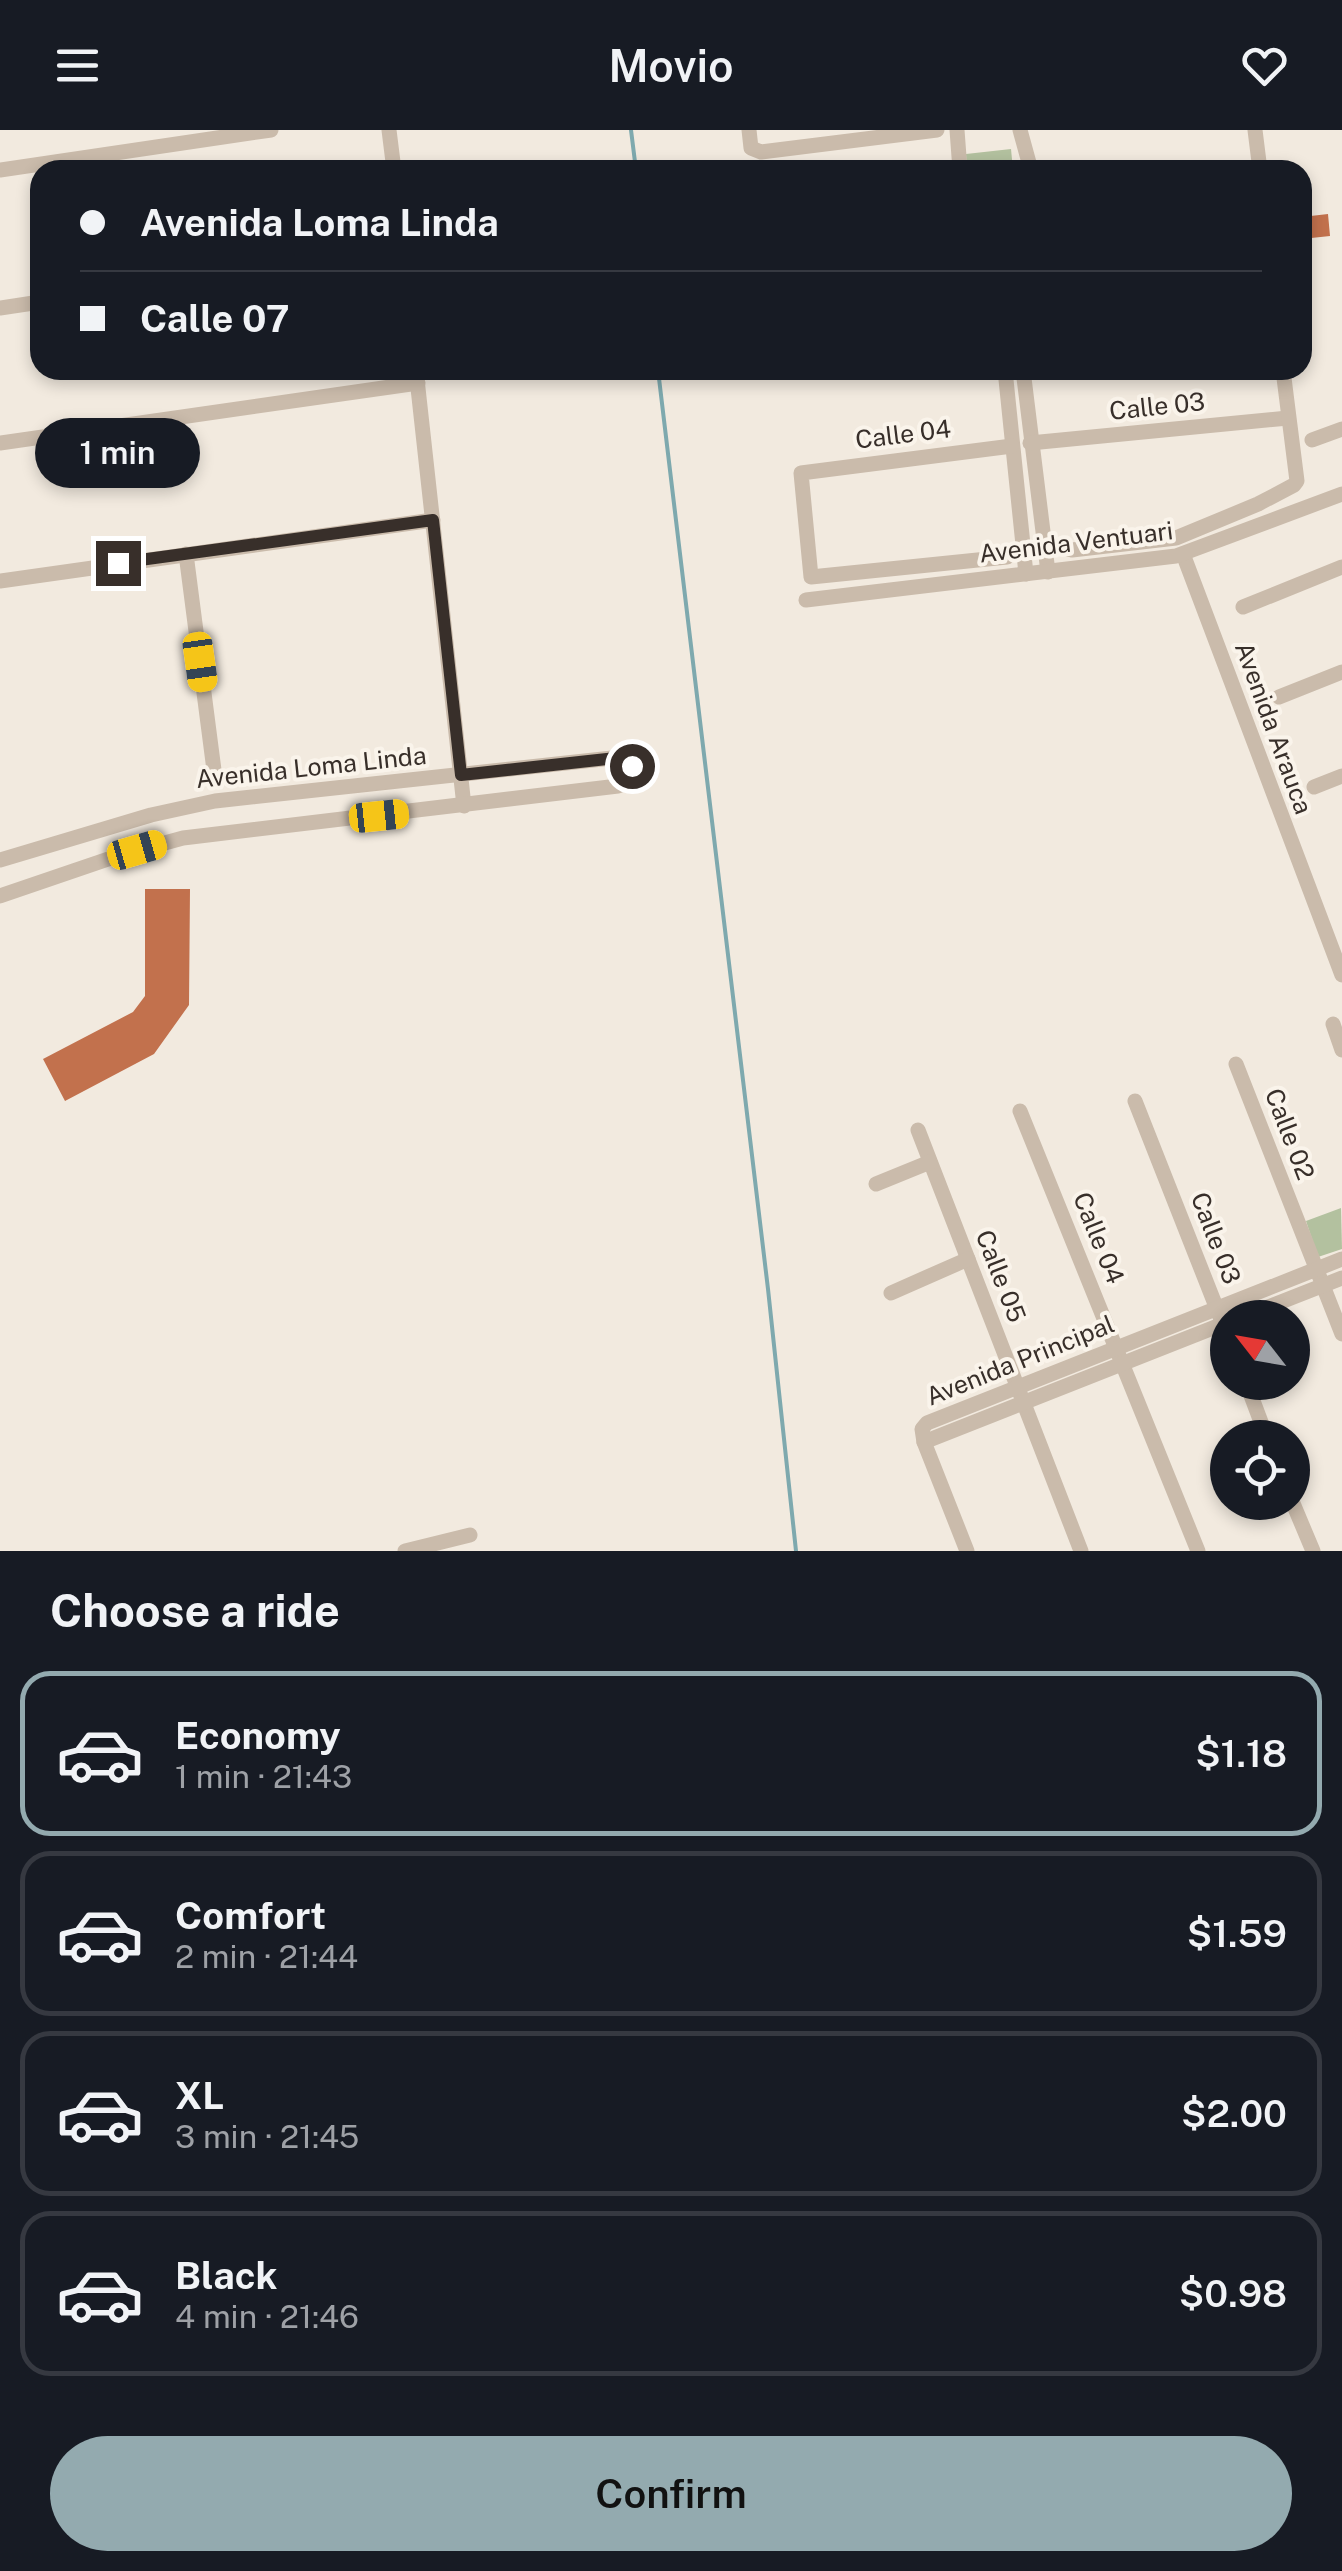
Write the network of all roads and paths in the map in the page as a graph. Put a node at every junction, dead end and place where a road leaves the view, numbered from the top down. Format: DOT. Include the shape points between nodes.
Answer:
graph roads {
  1 [pos="271,130"];
  2 [pos="389,130"];
  3 [pos="748,130"];
  4 [pos="938,130"];
  5 [pos="957,130"];
  6 [pos="1020,130"];
  7 [pos="1256,130"];
  8 [pos="68,160"];
  9 [pos="393,160"];
  10 [pos="959,160"];
  11 [pos="1028,160"];
  12 [pos="1259,160"];
  13 [pos="30,166"];
  14 [pos="0,170"];
  15 [pos="30,304"];
  16 [pos="0,308"];
  17 [pos="392,380"];
  18 [pos="417,380"];
  19 [pos="1006,380"];
  20 [pos="1024,380"];
  21 [pos="1283,380"];
  22 [pos="1288,418"];
  23 [pos="1342,428"];
  24 [pos="1312,440"];
  25 [pos="0,443"];
  26 [pos="1030,444"];
  27 [pos="1012,446"];
  28 [pos="1342,494"];
  29 [pos="433,520"];
  30 [pos="1044,542"];
  31 [pos="186,554"];
  32 [pos="1183,554"];
  33 [pos="1007,557"];
  34 [pos="1342,567"];
  35 [pos="1048,572"];
  36 [pos="1026,574"];
  37 [pos="0,580"];
  38 [pos="806,600"];
  39 [pos="1243,607"];
  40 [pos="1342,672"];
  41 [pos="1278,697"];
  42 [pos="214,770"];
  43 [pos="461,775"];
  44 [pos="1342,776"];
  45 [pos="1314,787"];
  46 [pos="464,806"];
  47 [pos="0,860"];
  48 [pos="0,867"];
  49 [pos="3,895"];
  50 [pos="1342,975"];
  51 [pos="1332,1024"];
  52 [pos="1342,1050"];
  53 [pos="1236,1064"];
  54 [pos="1135,1101"];
  55 [pos="1020,1111"];
  56 [pos="918,1130"];
  57 [pos="930,1162"];
  58 [pos="876,1184"];
  59 [pos="968,1259"];
  60 [pos="1342,1259"];
  61 [pos="1320,1277"];
  62 [pos="1342,1278"];
  63 [pos="891,1293"];
  64 [pos="1214,1300"];
  65 [pos="1272,1300"];
  66 [pos="1275,1300"];
  67 [pos="1210,1327"];
  68 [pos="1342,1334"];
  69 [pos="1120,1356"];
  70 [pos="1019,1395"];
  71 [pos="1300,1520"];
  72 [pos="470,1535"];
  73 [pos="405,1551"];
  74 [pos="966,1551"];
  75 [pos="1081,1551"];
  76 [pos="1198,1551"];
  77 [pos="1312,1551"];
  1 -- 8 [label="street"];
  2 -- 9 [label="street"];
  3 -- 4 [label="street" via="750,148 761,152"];
  5 -- 10 [label="street"];
  6 -- 11 [label="street"];
  7 -- 12 [label="street"];
  13 -- 14 [label="street"];
  15 -- 16 [label="street"];
  17 -- 25 [label="street"];
  18 -- 29 [label="street"];
  19 -- 27 [label="street"];
  20 -- 26 [label="street"];
  21 -- 22 [label="street"];
  22 -- 26 [label="street, Calle 03"];
  22 -- 30 [label="street" via="1298,481 1258,504 1176,538 1072,550"];
  23 -- 24 [label="street"];
  26 -- 30 [label="street"];
  27 -- 33 [label="street, Calle 04" via="800,473 811,577"];
  27 -- 36 [label="street"];
  28 -- 32 [label="street, Avenida Ventuari"];
  29 -- 31 [label="street"];
  29 -- 43 [label="street"];
  30 -- 35 [label="street"];
  31 -- 37 [label="street"];
  31 -- 42 [label="street"];
  32 -- 35 [label="street, Avenida Ventuari"];
  32 -- 50 [label="street, Avenida Arauca"];
  34 -- 39 [label="street"];
  35 -- 36 [label="street, Avenida Ventuari"];
  36 -- 38 [label="street, Avenida Ventuari"];
  40 -- 41 [label="street"];
  43 -- 46 [label="street"];
  43 -- 46 [label="street, Avenida Loma Linda" via="616,758 633,770 630,781 618,786"];
  43 -- 47 [label="street, Avenida Loma Linda" via="197,804"];
  44 -- 45 [label="street"];
  46 -- 49 [label="street, Avenida Loma Linda" via="183,838"];
  48 -- 49 [label="street"];
  51 -- 52 [label="street"];
  53 -- 61 [label="street, Calle 02"];
  54 -- 64 [label="street, Calle 03"];
  55 -- 69 [label="street, Calle 04"];
  56 -- 57 [label="street, Calle 05"];
  57 -- 58 [label="street"];
  57 -- 59 [label="street, Calle 05"];
  59 -- 63 [label="street"];
  59 -- 70 [label="street, Calle 05"];
  60 -- 61 [label="street, Avenida Principal"];
  61 -- 62 [label="street, Avenida Principal"];
  61 -- 65 [label="street, Avenida Principal"];
  61 -- 66 [label="street, Avenida Principal"];
  61 -- 68 [label="street, Calle 02"];
  67 -- 69 [label="street, Avenida Principal"];
  69 -- 70 [label="street, Avenida Principal"];
  69 -- 76 [label="street, Calle 04"];
  70 -- 74 [label="street, Avenida Principal" via="922,1429"];
  70 -- 75 [label="street, Calle 05"];
  71 -- 77 [label="street"];
  72 -- 73 [label="street"];
}
